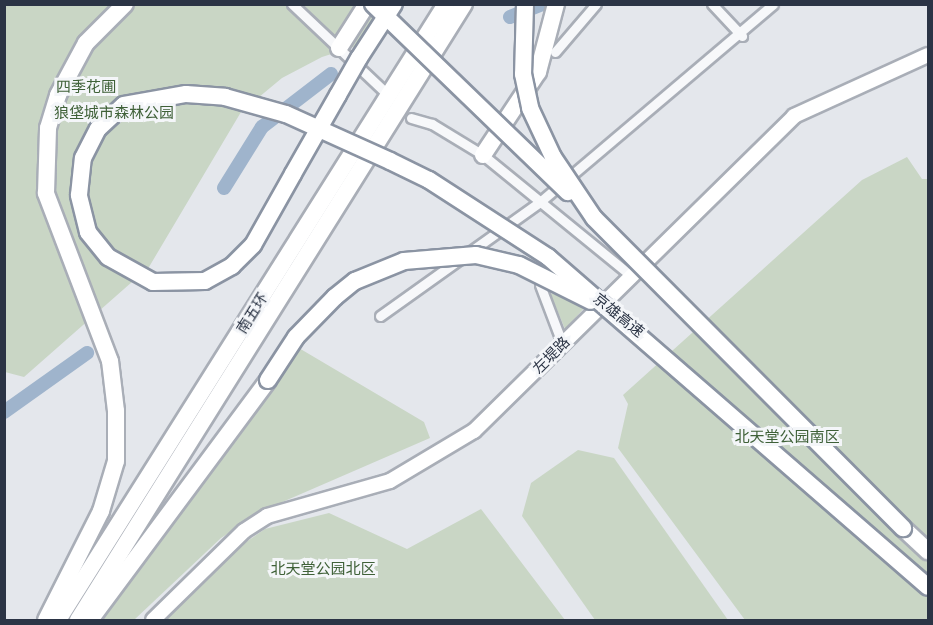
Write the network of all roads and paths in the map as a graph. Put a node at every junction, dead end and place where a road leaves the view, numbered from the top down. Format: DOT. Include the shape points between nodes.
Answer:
graph roads {
  1 [pos="125,4"];
  2 [pos="292,4"];
  3 [pos="367,4"];
  4 [pos="373,4"];
  5 [pos="394,4"];
  6 [pos="446,4"];
  7 [pos="464,4"];
  8 [pos="525,4"];
  9 [pos="556,4"];
  10 [pos="596,4"];
  11 [pos="712,4"];
  12 [pos="773,4"];
  13 [pos="742,36"];
  14 [pos="339,48"];
  15 [pos="555,52"];
  16 [pos="928,55"];
  17 [pos="383,90"];
  18 [pos="411,118"];
  19 [pos="483,155"];
  20 [pos="542,201"];
  21 [pos="594,218"];
  22 [pos="630,275"];
  23 [pos="608,297"];
  24 [pos="380,316"];
  25 [pos="640,332"];
  26 [pos="562,343"];
  27 [pos="928,551"];
  28 [pos="928,586"];
  29 [pos="46,621"];
  30 [pos="58,621"];
  31 [pos="78,621"];
  32 [pos="90,621"];
  33 [pos="153,621"];
  1 -- 29 [label="highway" via="87,43 58,95 46,161 46,193 56,231 110,361 117,411 116,461 101,511"];
  2 -- 14 [label="street"];
  3 -- 14 [label="highway"];
  4 -- 21 [label="highway, bridge"];
  5 -- 25 [label="highway, 京雄高速, bridge" via="253,244 232,266 205,282 153,282 108,257 87,232 79,195 83,158 98,129 124,105 186,94 267,107 476,206"];
  6 -- 30 [label="highway, 南五环"];
  7 -- 31 [label="highway, 南五环"];
  8 -- 21 [label="highway, bridge" via="523,64 530,108 553,157"];
  9 -- 19 [label="highway" via="540,63 522,100"];
  10 -- 15 [label="street"];
  11 -- 13 [label="street"];
  12 -- 13 [label="street"];
  13 -- 20 [label="street"];
  14 -- 17 [label="street"];
  16 -- 22 [label="main road, 左堤路" via="794,116"];
  18 -- 19 [label="street" via="432,124"];
  19 -- 20 [label="street"];
  20 -- 22 [label="street"];
  20 -- 24 [label="street"];
  21 -- 27 [label="highway, bridge"];
  22 -- 23 [label="main road, 左堤路"];
  23 -- 26 [label="main road, 左堤路"];
  23 -- 26 [label="street" via="540,285"];
  25 -- 28 [label="highway, 京雄高速, bridge"];
  25 -- 32 [label="highway, bridge" via="519,265 476,255 427,256 381,269 342,292 296,337"];
  26 -- 33 [label="main road, 左堤路" via="474,431 421,467 267,516 244,531"];
}
